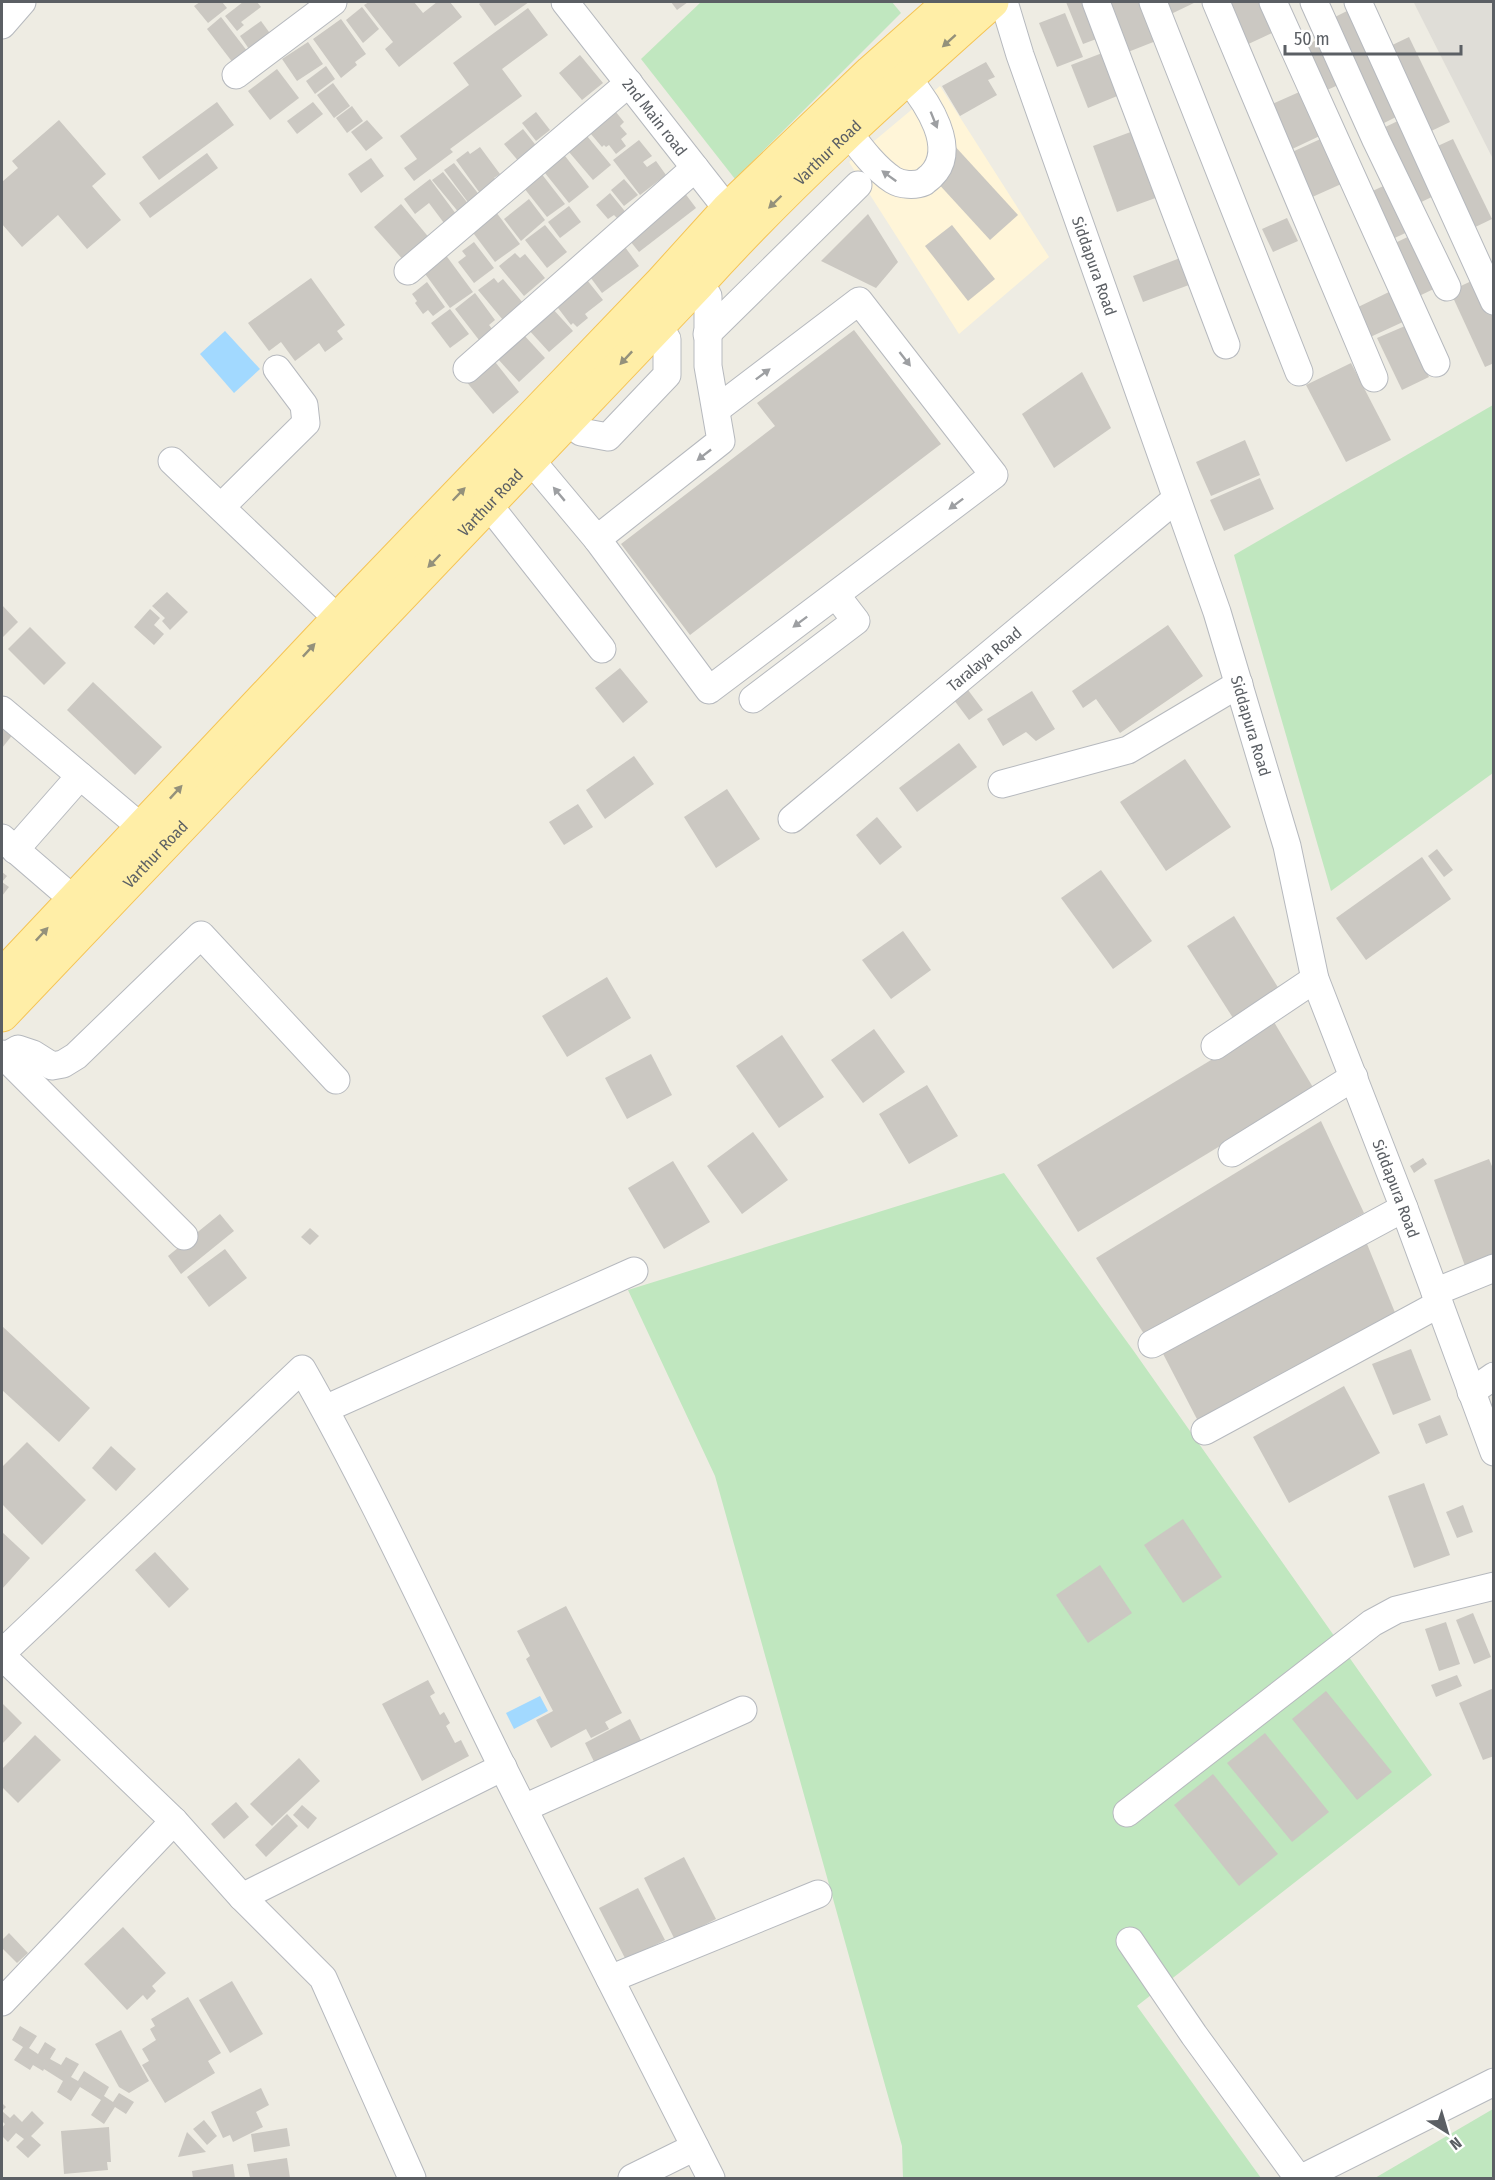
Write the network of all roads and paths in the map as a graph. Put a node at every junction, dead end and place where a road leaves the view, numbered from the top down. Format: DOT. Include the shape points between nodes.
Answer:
graph roads {
  1 [pos="22,2"];
  2 [pos="333,2"];
  3 [pos="565,2"];
  4 [pos="950,2"];
  5 [pos="992,2"];
  6 [pos="1004,2"];
  7 [pos="1096,2"];
  8 [pos="1153,2"];
  9 [pos="1216,2"];
  10 [pos="1273,2"];
  11 [pos="1314,2"];
  12 [pos="1358,2"];
  13 [pos="3,22"];
  14 [pos="236,75"];
  15 [pos="908,78"];
  16 [pos="629,82"];
  17 [pos="848,132"];
  18 [pos="695,168"];
  19 [pos="858,185"];
  20 [pos="736,221"];
  21 [pos="408,271"];
  22 [pos="699,283"];
  23 [pos="1447,287"];
  24 [pos="1494,301"];
  25 [pos="707,334"];
  26 [pos="1226,345"];
  27 [pos="1436,363"];
  28 [pos="277,369"];
  29 [pos="467,369"];
  30 [pos="1299,372"];
  31 [pos="1374,378"];
  32 [pos="717,409"];
  33 [pos="530,459"];
  34 [pos="172,461"];
  35 [pos="1176,499"];
  36 [pos="488,504"];
  37 [pos="221,507"];
  38 [pos="597,539"];
  39 [pos="836,595"];
  40 [pos="338,619"];
  41 [pos="602,649"];
  42 [pos="1239,684"];
  43 [pos="753,699"];
  44 [pos="2,710"];
  45 [pos="80,776"];
  46 [pos="1002,784"];
  47 [pos="792,819"];
  48 [pos="142,828"];
  49 [pos="8,844"];
  50 [pos="74,900"];
  51 [pos="2,976"];
  52 [pos="1315,979"];
  53 [pos="2,1015"];
  54 [pos="1215,1046"];
  55 [pos="3,1056"];
  56 [pos="1354,1077"];
  57 [pos="336,1080"];
  58 [pos="1232,1153"];
  59 [pos="1404,1208"];
  60 [pos="184,1236"];
  61 [pos="1494,1268"];
  62 [pos="634,1271"];
  63 [pos="1440,1305"];
  64 [pos="1152,1344"];
  65 [pos="1494,1376"];
  66 [pos="1471,1392"];
  67 [pos="1293,1402"];
  68 [pos="325,1409"];
  69 [pos="1206,1431"];
  70 [pos="1494,1452"];
  71 [pos="1494,1586"];
  72 [pos="2,1654"];
  73 [pos="743,1710"];
  74 [pos="503,1767"];
  75 [pos="524,1808"];
  76 [pos="1127,1813"];
  77 [pos="174,1821"];
  78 [pos="818,1894"];
  79 [pos="242,1897"];
  80 [pos="1130,1941"];
  81 [pos="610,1979"];
  82 [pos="2,2002"];
  83 [pos="1494,2082"];
  84 [pos="695,2147"];
  85 [pos="412,2178"];
  86 [pos="632,2178"];
  87 [pos="711,2178"];
  1 -- 13 [label="street"];
  2 -- 14 [label="street"];
  3 -- 16 [label="street, 2nd Main road"];
  4 -- 20 [label="main road, Varthur Road" via="871,72"];
  5 -- 15 [label="main road, Varthur Road, one-way"];
  6 -- 35 [label="street, Siddapura Road"];
  7 -- 26 [label="street"];
  8 -- 30 [label="street"];
  9 -- 31 [label="street"];
  10 -- 27 [label="street"];
  11 -- 23 [label="street"];
  12 -- 24 [label="street"];
  15 -- 17 [label="main road, Varthur Road"];
  15 -- 17 [label="street, one-way" via="931,112 942,140 939,168 925,182 910,185 894,181"];
  16 -- 18 [label="street, 2nd Main road"];
  16 -- 21 [label="street"];
  17 -- 20 [label="main road, Varthur Road, one-way"];
  18 -- 20 [label="street, 2nd Main road"];
  18 -- 29 [label="street"];
  19 -- 25 [label="street"];
  20 -- 22 [label="main road, Varthur Road"];
  40 -- 20 [label="main road, Varthur Road, one-way" via="660,284"];
  22 -- 25 [label="street" via="708,296"];
  22 -- 33 [label="main road, Varthur Road, one-way"];
  25 -- 32 [label="street" via="708,366"];
  28 -- 37 [label="street" via="304,405 306,423"];
  32 -- 38 [label="street, one-way" via="721,441"];
  32 -- 39 [label="street, one-way" via="859,301 994,475"];
  33 -- 36 [label="main road, Varthur Road"];
  38 -- 33 [label="street, one-way"];
  34 -- 37 [label="street"];
  35 -- 42 [label="street, Siddapura Road"];
  35 -- 47 [label="street, Taralaya Road"];
  36 -- 41 [label="street"];
  36 -- 53 [label="main road, Varthur Road, one-way"];
  37 -- 40 [label="street"];
  39 -- 38 [label="street, one-way" via="709,690"];
  39 -- 43 [label="street" via="856,621"];
  48 -- 40 [label="main road, Varthur Road, one-way"];
  42 -- 46 [label="street" via="1128,750"];
  42 -- 52 [label="street, Siddapura Road" via="1287,846"];
  44 -- 45 [label="street"];
  45 -- 48 [label="street"];
  45 -- 49 [label="street"];
  48 -- 50 [label="main road, Varthur Road"];
  49 -- 50 [label="street"];
  51 -- 50 [label="main road, Varthur Road, one-way"];
  52 -- 54 [label="street"];
  52 -- 56 [label="street, Siddapura Road"];
  55 -- 57 [label="street" via="18,1049 33,1053 52,1066 63,1064 76,1056 201,935"];
  55 -- 60 [label="street"];
  56 -- 58 [label="street"];
  56 -- 59 [label="street, Siddapura Road"];
  59 -- 63 [label="street, Siddapura Road"];
  59 -- 64 [label="street"];
  61 -- 63 [label="street"];
  62 -- 68 [label="street"];
  63 -- 66 [label="street, Siddapura Road"];
  63 -- 67 [label="street"];
  63 -- 69 [label="street"];
  65 -- 66 [label="street"];
  66 -- 70 [label="street, Siddapura Road"];
  68 -- 72 [label="street" via="302,1370"];
  68 -- 74 [label="street"];
  71 -- 76 [label="street" via="1396,1610 1372,1623"];
  72 -- 77 [label="street"];
  73 -- 75 [label="street"];
  74 -- 75 [label="street"];
  74 -- 79 [label="street"];
  75 -- 81 [label="street"];
  77 -- 79 [label="street"];
  77 -- 82 [label="street"];
  78 -- 81 [label="street"];
  79 -- 85 [label="street" via="323,1978"];
  80 -- 83 [label="street" via="1296,2175 1308,2175"];
  81 -- 84 [label="street"];
  84 -- 86 [label="street"];
  84 -- 87 [label="street"];
}
